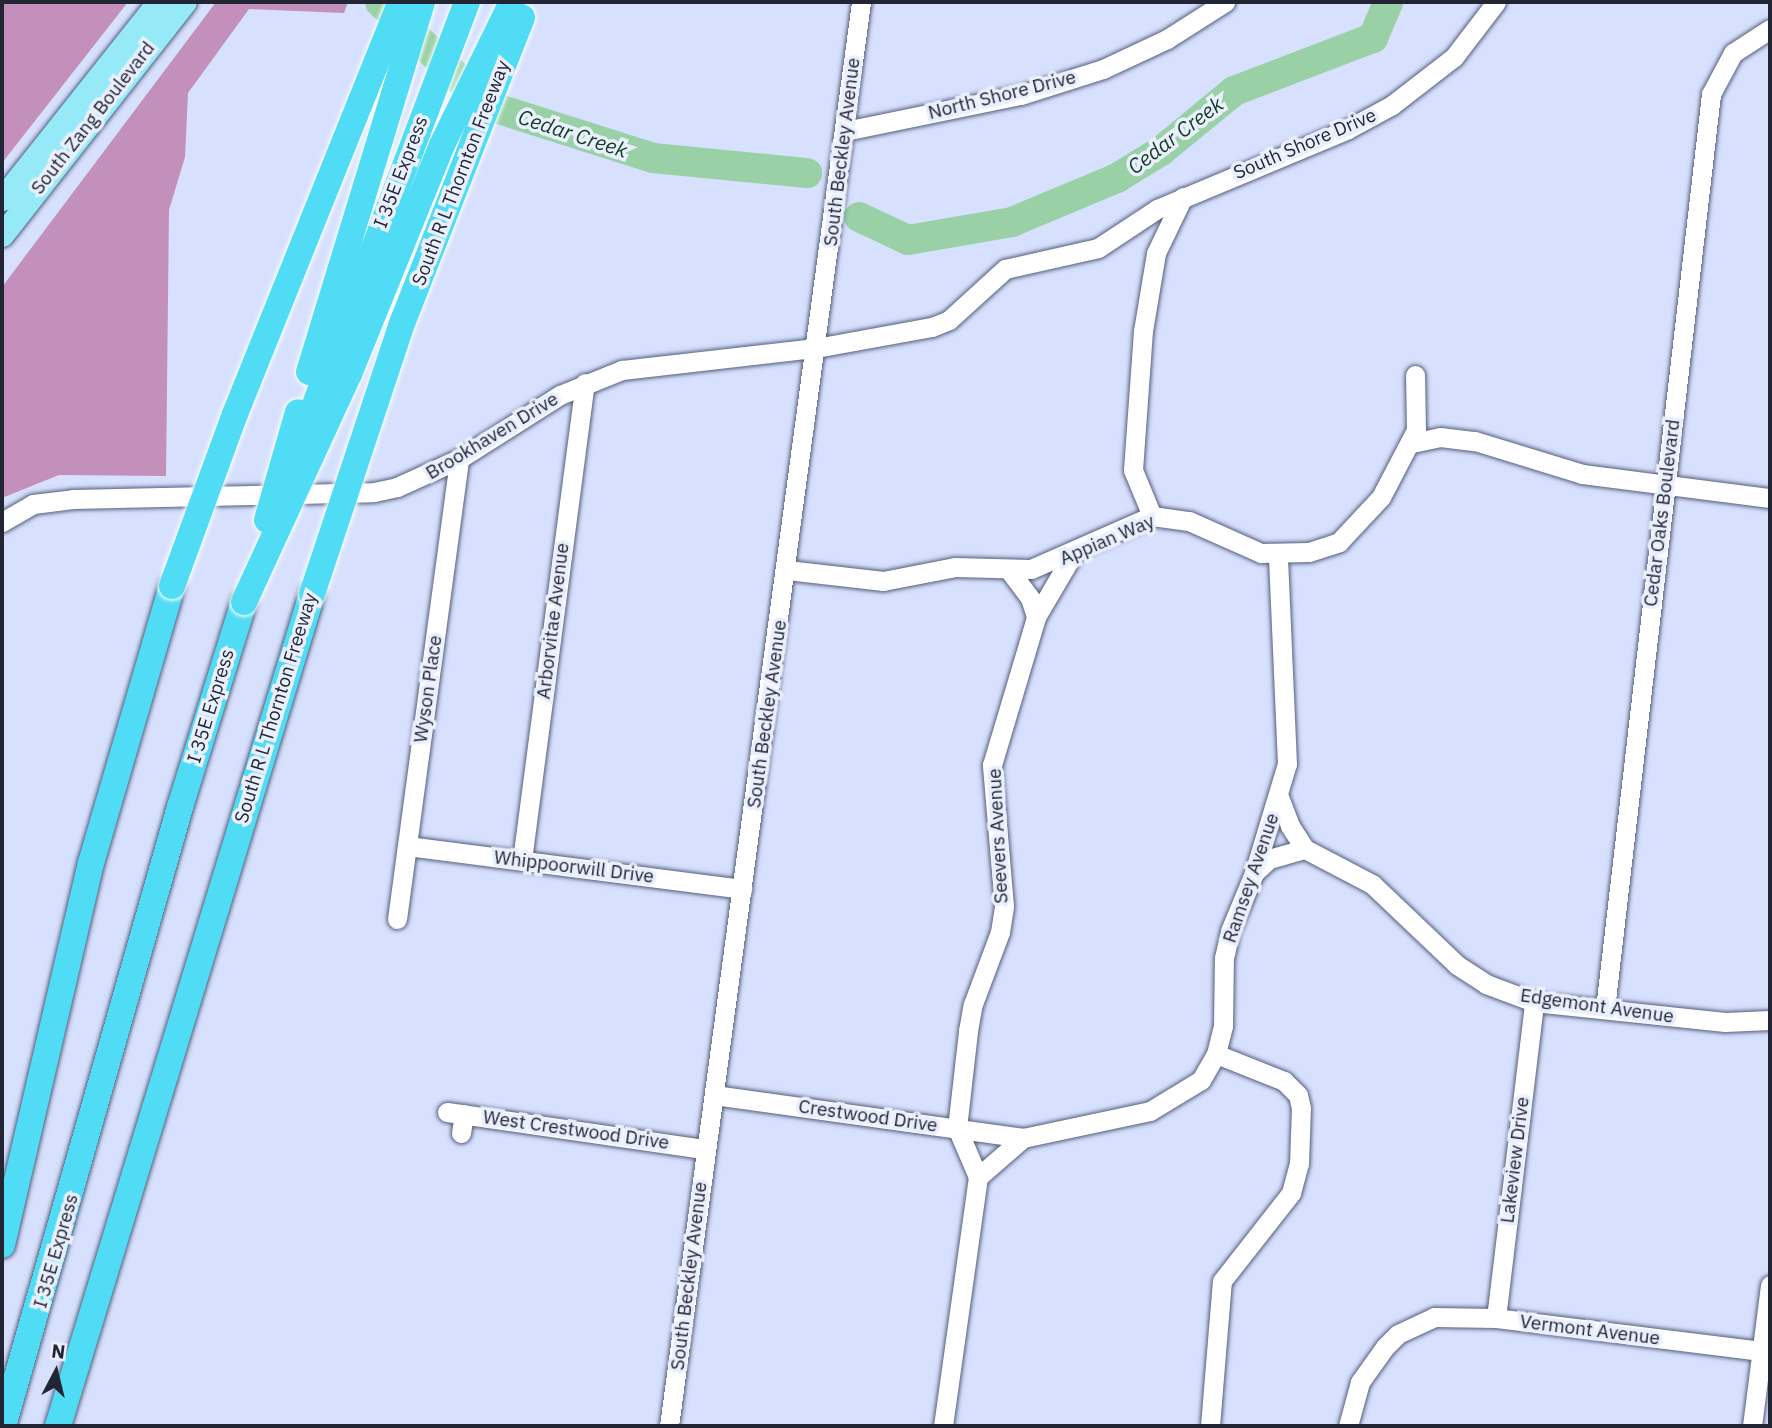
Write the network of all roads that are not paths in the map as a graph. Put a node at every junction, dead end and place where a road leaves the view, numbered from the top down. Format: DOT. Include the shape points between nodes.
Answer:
graph roads {
  1 [pos="158,2"];
  2 [pos="185,2"];
  3 [pos="401,2"];
  4 [pos="422,2"];
  5 [pos="467,2"];
  6 [pos="512,2"];
  7 [pos="528,2"];
  8 [pos="861,2"];
  9 [pos="1225,2"];
  10 [pos="1496,2"];
  11 [pos="1764,32"];
  12 [pos="135,47"];
  13 [pos="845,131"];
  14 [pos="1182,197"];
  15 [pos="2,199"];
  16 [pos="1123,232"];
  17 [pos="2,234"];
  18 [pos="1156,253"];
  19 [pos="816,348"];
  20 [pos="1415,374"];
  21 [pos="585,383"];
  22 [pos="1412,443"];
  23 [pos="459,459"];
  24 [pos="1665,486"];
  25 [pos="1770,498"];
  26 [pos="1152,516"];
  27 [pos="2,522"];
  28 [pos="1073,554"];
  29 [pos="1278,555"];
  30 [pos="787,570"];
  31 [pos="1009,570"];
  32 [pos="244,602"];
  33 [pos="1036,617"];
  34 [pos="1279,797"];
  35 [pos="1290,826"];
  36 [pos="407,846"];
  37 [pos="1305,849"];
  38 [pos="522,860"];
  39 [pos="1254,873"];
  40 [pos="742,889"];
  41 [pos="397,919"];
  42 [pos="1534,1002"];
  43 [pos="1605,1009"];
  44 [pos="1770,1020"];
  45 [pos="1216,1054"];
  46 [pos="714,1094"];
  47 [pos="457,1120"];
  48 [pos="957,1128"];
  49 [pos="1023,1138"];
  50 [pos="705,1149"];
  51 [pos="978,1177"];
  52 [pos="2,1245"];
  53 [pos="1770,1285"];
  54 [pos="1496,1318"];
  55 [pos="1762,1351"];
  56 [pos="3,1426"];
  57 [pos="58,1426"];
  58 [pos="669,1426"];
  59 [pos="943,1426"];
  60 [pos="1210,1426"];
  61 [pos="1348,1426"];
  62 [pos="1752,1426"];
  1 -- 12 [label="main road, South Zang Boulevard"];
  2 -- 12 [label="main road, South Zang Boulevard"];
  3 -- 52 [label="highway, bridge" via="172,586 91,863"];
  4 -- 32 [label="highway, bridge"];
  5 -- 32 [label="highway, I 35E Express, bridge" via="368,258"];
  6 -- 32 [label="highway, bridge" via="442,145 349,374"];
  7 -- 57 [label="highway, South R L Thornton Freeway, bridge" via="403,321 312,594"];
  8 -- 13 [label="street, South Beckley Avenue"];
  9 -- 13 [label="street, North Shore Drive" via="1167,39 1103,69 1021,95"];
  10 -- 14 [label="street, South Shore Drive" via="1454,57 1392,105 1348,129"];
  11 -- 24 [label="street, Cedar Oaks Boulevard" via="1733,53 1711,94"];
  12 -- 15 [label="main road, South Zang Boulevard"];
  12 -- 17 [label="main road, South Zang Boulevard"];
  13 -- 19 [label="street, South Beckley Avenue"];
  14 -- 16 [label="street, South Shore Drive"];
  14 -- 18 [label="street"];
  16 -- 18 [label="street" via="1137,235"];
  16 -- 19 [label="street, South Shore Drive" via="1098,248 1040,258 994,276 949,320"];
  18 -- 26 [label="street" via="1143,331 1133,451 1137,486"];
  19 -- 21 [label="street, Brookhaven Drive" via="650,364"];
  19 -- 30 [label="street, South Beckley Avenue"];
  20 -- 22 [label="street" via="1419,416"];
  21 -- 23 [label="street, Brookhaven Drive"];
  21 -- 38 [label="street, Arborvitae Avenue"];
  22 -- 24 [label="street" via="1440,438 1475,441 1572,471"];
  22 -- 29 [label="street" via="1381,497 1356,528 1329,545"];
  23 -- 27 [label="street, Brookhaven Drive" via="430,475 374,492 73,499 33,504"];
  23 -- 36 [label="street, Wyson Place"];
  24 -- 25 [label="street"];
  24 -- 43 [label="street, Cedar Oaks Boulevard"];
  26 -- 28 [label="street, Appian Way"];
  26 -- 29 [label="street, Appian Way" via="1189,521"];
  28 -- 31 [label="street, Appian Way" via="1031,569"];
  28 -- 33 [label="street, Seevers Avenue"];
  29 -- 34 [label="street, Ramsey Avenue" via="1289,739"];
  30 -- 31 [label="street, Appian Way" via="883,581 955,567"];
  30 -- 40 [label="street, South Beckley Avenue"];
  31 -- 33 [label="street" via="1030,598"];
  32 -- 56 [label="highway, I 35E Express" via="180,807"];
  33 -- 48 [label="street, Seevers Avenue" via="992,765 1004,906 1000,932 973,1004"];
  34 -- 35 [label="street, Ramsey Avenue"];
  34 -- 39 [label="street, Ramsey Avenue"];
  35 -- 37 [label="street, Edgemont Avenue"];
  36 -- 38 [label="street, Whippoorwill Drive"];
  36 -- 41 [label="street, Wyson Place"];
  37 -- 39 [label="street" via="1269,859"];
  37 -- 42 [label="street, Edgemont Avenue" via="1372,884 1472,976"];
  38 -- 40 [label="street, Whippoorwill Drive"];
  39 -- 45 [label="street, Ramsey Avenue" via="1224,958 1223,1026"];
  40 -- 46 [label="street, South Beckley Avenue"];
  42 -- 43 [label="street, Edgemont Avenue"];
  42 -- 54 [label="street, Lakeview Drive"];
  43 -- 44 [label="street, Edgemont Avenue" via="1725,1022"];
  45 -- 49 [label="street, Crestwood Drive" via="1201,1080 1150,1111"];
  45 -- 60 [label="street" via="1284,1081 1298,1095 1301,1121 1299,1164 1285,1205 1222,1280"];
  46 -- 48 [label="street, Crestwood Drive"];
  46 -- 50 [label="street, South Beckley Avenue"];
  47 -- 50 [label="street, West Crestwood Drive"];
  48 -- 49 [label="street, Crestwood Drive"];
  48 -- 51 [label="street"];
  49 -- 51 [label="street, Crestwood Drive"];
  50 -- 58 [label="street, South Beckley Avenue"];
  51 -- 59 [label="street"];
  53 -- 55 [label="street"];
  54 -- 55 [label="street, Vermont Avenue"];
  54 -- 61 [label="street, Vermont Avenue" via="1451,1314 1419,1322 1398,1334 1360,1382"];
  55 -- 62 [label="street"];
}
